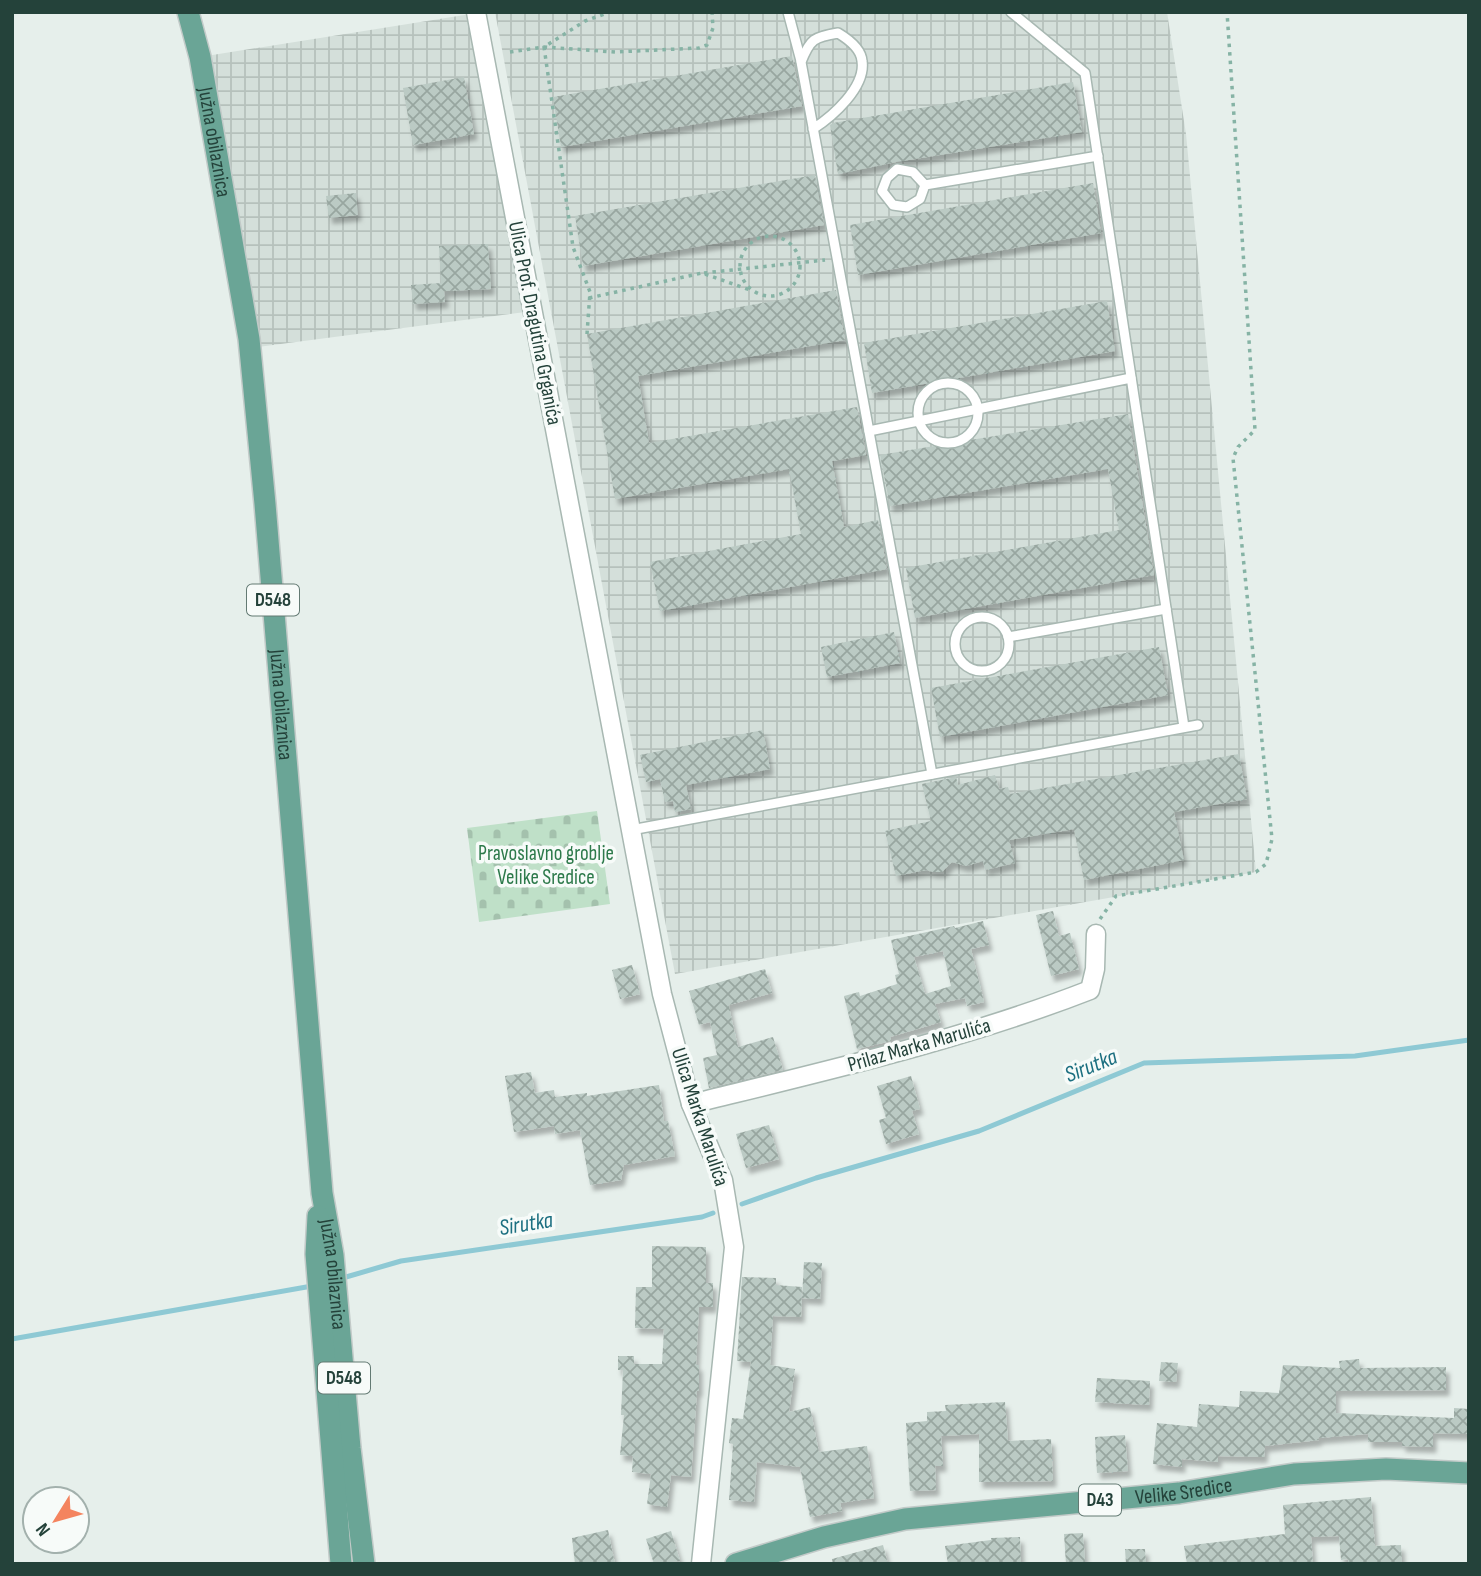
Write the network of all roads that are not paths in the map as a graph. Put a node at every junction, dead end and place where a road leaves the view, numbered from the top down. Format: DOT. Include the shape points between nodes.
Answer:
graph roads {
  1 [pos="188,12"];
  2 [pos="477,12"];
  3 [pos="788,12"];
  4 [pos="1012,12"];
  5 [pos="801,62"];
  6 [pos="813,129"];
  7 [pos="1098,156"];
  8 [pos="925,186"];
  9 [pos="1131,378"];
  10 [pos="978,409"];
  11 [pos="919,421"];
  12 [pos="869,431"];
  13 [pos="1166,609"];
  14 [pos="594,635"];
  15 [pos="1008,637"];
  16 [pos="1198,725"];
  17 [pos="1184,727"];
  18 [pos="932,774"];
  19 [pos="631,830"];
  20 [pos="1096,934"];
  21 [pos="691,1104"];
  22 [pos="322,1194"];
  23 [pos="1469,1473"];
  24 [pos="341,1564"];
  25 [pos="364,1564"];
  26 [pos="701,1564"];
  27 [pos="736,1564"];
  1 -- 22 [label="main road, Južna obilaznica / D548" via="201,57 249,339"];
  2 -- 14 [label="street, Ulica Prof. Dragutina Grganića"];
  3 -- 5 [label="lane"];
  4 -- 7 [label="lane" via="1085,74"];
  5 -- 6 [label="lane"];
  5 -- 6 [label="lane" via="818,36 838,33 851,41 862,60 859,82 831,117"];
  6 -- 12 [label="lane"];
  7 -- 8 [label="lane"];
  7 -- 9 [label="lane"];
  8 -- 8 [label="lane" via="920,199 907,206 893,205 882,191 897,169 912,172"];
  9 -- 10 [label="lane"];
  9 -- 13 [label="lane"];
  10 -- 11 [label="lane"];
  10 -- 11 [label="lane" via="974,428 959,441 939,442"];
  10 -- 11 [label="lane" via="961,386 942,384 926,394"];
  11 -- 12 [label="lane"];
  12 -- 18 [label="lane"];
  13 -- 15 [label="lane"];
  13 -- 17 [label="lane"];
  14 -- 19 [label="street, Ulica Marka Marulića"];
  15 -- 15 [label="lane" via="991,618 974,618 960,628 956,653 967,667 985,670 1001,663"];
  16 -- 17 [label="lane"];
  17 -- 18 [label="lane"];
  18 -- 19 [label="lane"];
  19 -- 21 [label="street, Ulica Marka Marulića" via="662,994"];
  20 -- 21 [label="street, Prilaz Marka Marulića" via="1090,990 1039,1010 849,1066"];
  21 -- 26 [label="street, Ulica Marka Marulića" via="723,1180 734,1247"];
  22 -- 24 [label="main road, Južna obilaznica / D548" via="316,1254"];
  22 -- 25 [label="main road, Južna obilaznica / D548" via="333,1255"];
  23 -- 27 [label="main road, Velike Sredice / D43" via="1386,1469 1294,1474 1179,1493 905,1519"];
}
